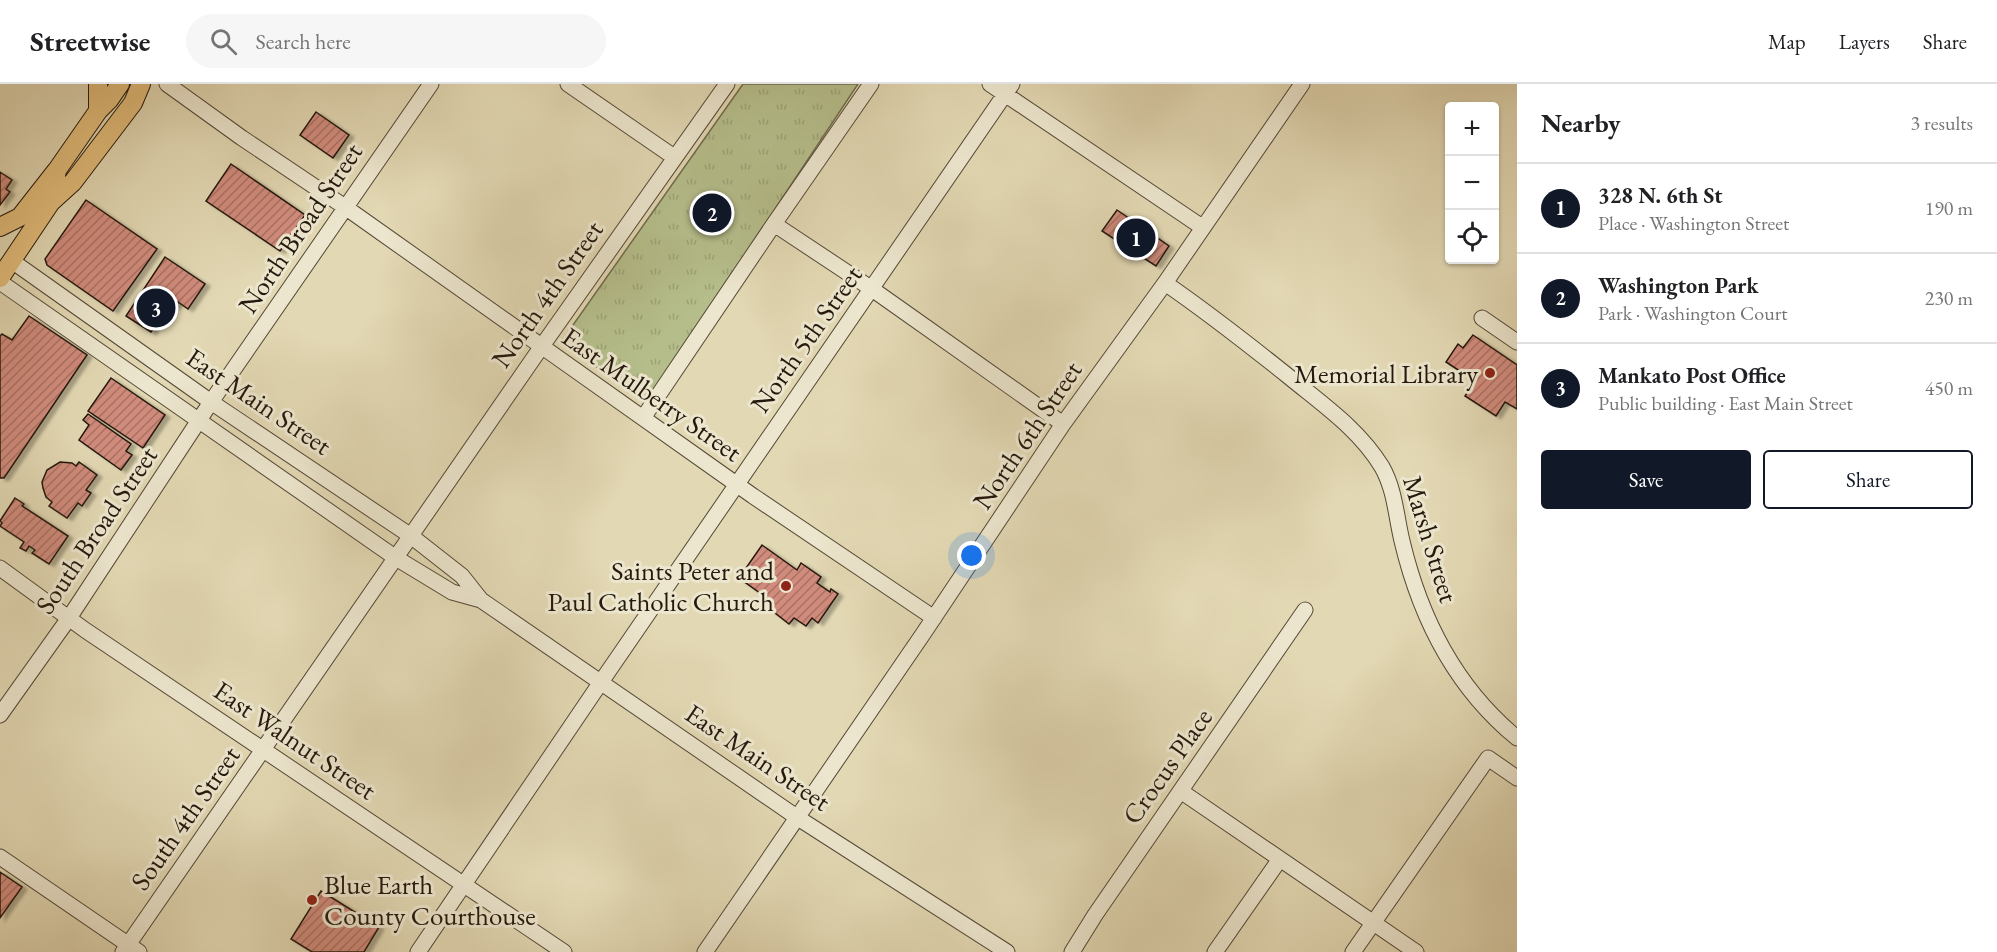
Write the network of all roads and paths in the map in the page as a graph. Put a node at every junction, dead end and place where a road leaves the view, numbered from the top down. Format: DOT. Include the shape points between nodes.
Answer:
graph roads {
  1 [pos="98,84"];
  2 [pos="120,84"];
  3 [pos="141,84"];
  4 [pos="167,84"];
  5 [pos="431,84"];
  6 [pos="568,84"];
  7 [pos="727,84"];
  8 [pos="872,84"];
  9 [pos="990,84"];
  10 [pos="1302,84"];
  11 [pos="1008,89"];
  12 [pos="98,111"];
  13 [pos="674,157"];
  14 [pos="57,170"];
  15 [pos="51,202"];
  16 [pos="345,207"];
  17 [pos="774,224"];
  18 [pos="0,227"];
  19 [pos="1202,227"];
  20 [pos="6,258"];
  21 [pos="0,280"];
  22 [pos="1165,282"];
  23 [pos="872,289"];
  24 [pos="1482,318"];
  25 [pos="1517,342"];
  26 [pos="542,346"];
  27 [pos="211,402"];
  28 [pos="643,418"];
  29 [pos="199,420"];
  30 [pos="1063,424"];
  31 [pos="737,485"];
  32 [pos="411,536"];
  33 [pos="396,558"];
  34 [pos="0,568"];
  35 [pos="481,600"];
  36 [pos="1305,610"];
  37 [pos="69,618"];
  38 [pos="934,618"];
  39 [pos="601,682"];
  40 [pos="0,715"];
  41 [pos="1517,738"];
  42 [pos="264,749"];
  43 [pos="1517,778"];
  44 [pos="1182,792"];
  45 [pos="798,818"];
  46 [pos="0,857"];
  47 [pos="1280,859"];
  48 [pos="464,886"];
  49 [pos="1373,923"];
  50 [pos="130,950"];
  51 [pos="418,952"];
  52 [pos="564,952"];
  53 [pos="705,952"];
  54 [pos="1007,952"];
  55 [pos="1072,952"];
  56 [pos="1215,952"];
  57 [pos="1353,952"];
  58 [pos="1416,952"];
  1 -- 12 [label="main road"];
  2 -- 12 [label="main road"];
  3 -- 15 [label="main road" via="133,103 73,182"];
  4 -- 16 [label="street, East Mulberry Street"];
  5 -- 16 [label="street, North Broad Street"];
  6 -- 13 [label="street"];
  7 -- 13 [label="street, North 4th Street"];
  8 -- 17 [label="street"];
  9 -- 11 [label="street"];
  10 -- 19 [label="street, North 6th Street"];
  11 -- 19 [label="street"];
  11 -- 23 [label="street, North 5th Street"];
  12 -- 14 [label="main road"];
  13 -- 26 [label="street, North 4th Street"];
  14 -- 15 [label="main road"];
  14 -- 18 [label="main road" via="20,217"];
  15 -- 20 [label="main road"];
  16 -- 26 [label="street, East Mulberry Street"];
  16 -- 27 [label="street, North Broad Street"];
  17 -- 23 [label="street"];
  17 -- 28 [label="street"];
  19 -- 22 [label="street, North 6th Street"];
  20 -- 21 [label="main road"];
  20 -- 27 [label="street, East Main Street"];
  21 -- 29 [label="street, East Main Street"];
  22 -- 30 [label="street, North 6th Street"];
  22 -- 41 [label="street, Marsh Street" via="1350,426 1367,446 1393,493 1417,593 1435,635 1454,670 1481,704"];
  23 -- 30 [label="street"];
  23 -- 31 [label="street, North 5th Street"];
  24 -- 25 [label="street"];
  26 -- 28 [label="street, East Mulberry Street"];
  26 -- 32 [label="street, North 4th Street"];
  27 -- 29 [label="street, South Broad Street"];
  27 -- 32 [label="street, East Main Street"];
  28 -- 31 [label="street, East Mulberry Street"];
  29 -- 33 [label="street, East Main Street"];
  29 -- 37 [label="street, South Broad Street"];
  30 -- 38 [label="street, North 6th Street"];
  31 -- 38 [label="street, East Mulberry Street"];
  31 -- 39 [label="street, North 5th Street"];
  32 -- 33 [label="street, South 4th Street"];
  32 -- 35 [label="street, East Main Street" via="462,576"];
  33 -- 35 [label="street, East Main Street" via="452,592"];
  33 -- 42 [label="street, South 4th Street"];
  34 -- 37 [label="street, East Walnut Street"];
  35 -- 39 [label="street, East Main Street"];
  36 -- 44 [label="street, Crocus Place"];
  37 -- 40 [label="street, South Broad Street"];
  37 -- 42 [label="street, East Walnut Street"];
  38 -- 45 [label="street, North 6th Street"];
  39 -- 45 [label="street, East Main Street"];
  39 -- 48 [label="street, North 5th Street"];
  42 -- 48 [label="street, East Walnut Street"];
  42 -- 50 [label="street, South 4th Street"];
  43 -- 49 [label="street" via="1488,758"];
  44 -- 47 [label="street"];
  44 -- 55 [label="street, Crocus Place"];
  45 -- 53 [label="street, North 6th Street"];
  45 -- 54 [label="street, East Main Street"];
  46 -- 50 [label="street"];
  47 -- 49 [label="street"];
  47 -- 56 [label="street"];
  48 -- 51 [label="street, North 5th Street"];
  48 -- 52 [label="street, East Walnut Street"];
  49 -- 57 [label="street"];
  49 -- 58 [label="street"];
}
